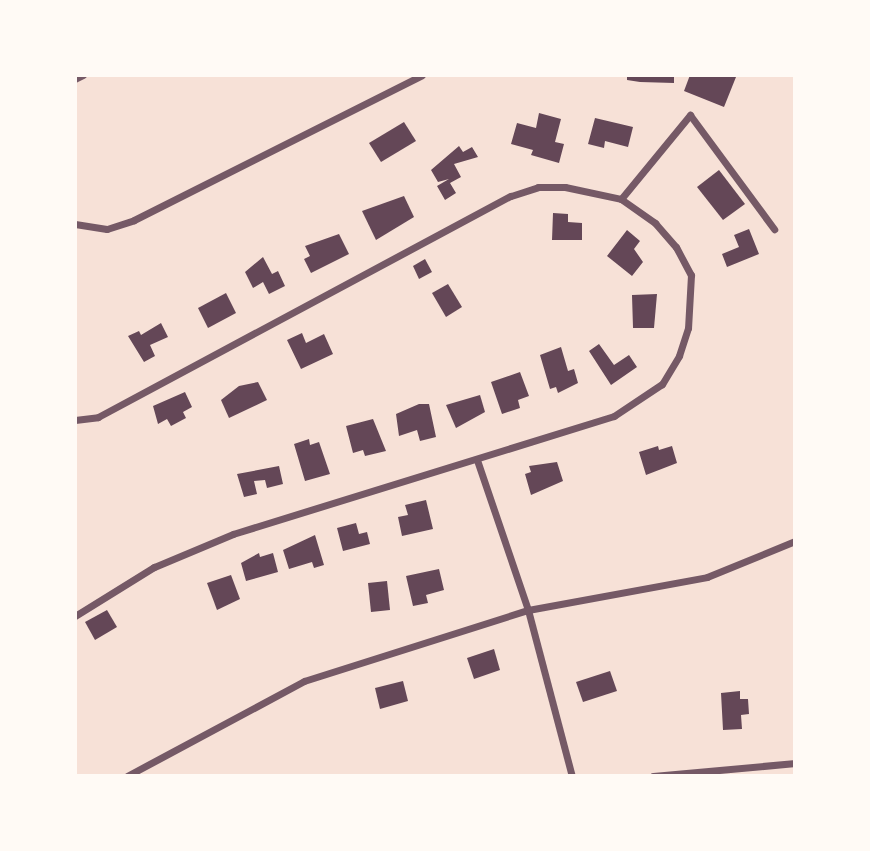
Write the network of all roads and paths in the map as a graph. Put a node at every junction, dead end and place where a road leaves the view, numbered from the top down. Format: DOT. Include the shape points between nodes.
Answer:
graph roads {
  1 [pos="83,75"];
  2 [pos="422,75"];
  3 [pos="75,79"];
  4 [pos="621,199"];
  5 [pos="75,224"];
  6 [pos="774,229"];
  7 [pos="75,420"];
  8 [pos="477,460"];
  9 [pos="795,541"];
  10 [pos="528,610"];
  11 [pos="75,616"];
  12 [pos="795,763"];
  13 [pos="127,776"];
  14 [pos="572,776"];
  15 [pos="653,776"];
  1 -- 3 [label="street"];
  2 -- 5 [label="street" via="134,220 107,229"];
  4 -- 6 [label="street" via="690,116"];
  4 -- 7 [label="street" via="565,187 538,187 511,196 99,417"];
  4 -- 8 [label="street" via="655,223 676,247 691,275 688,328 679,356 662,384 614,416"];
  8 -- 10 [label="street"];
  8 -- 11 [label="street" via="233,534 154,567"];
  9 -- 10 [label="street" via="707,577"];
  10 -- 13 [label="street" via="304,681"];
  10 -- 14 [label="street"];
  12 -- 15 [label="street"];
}
